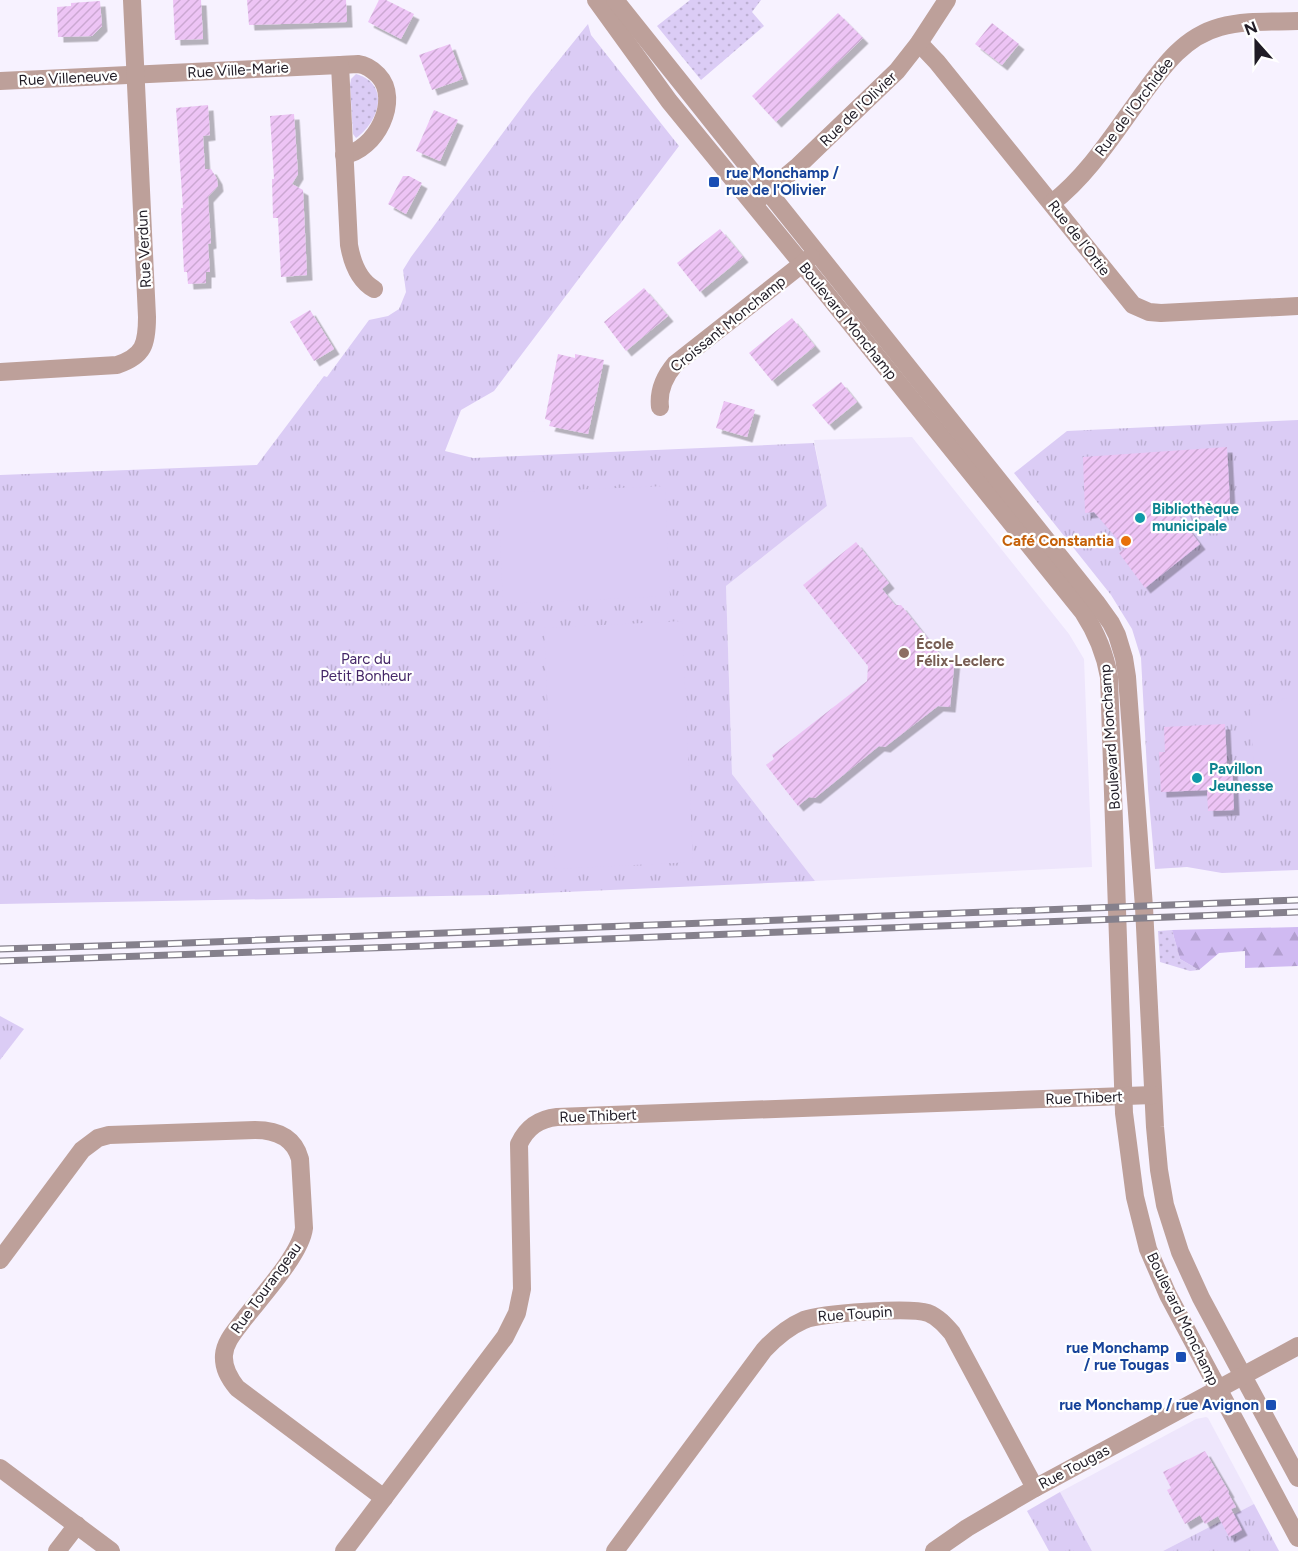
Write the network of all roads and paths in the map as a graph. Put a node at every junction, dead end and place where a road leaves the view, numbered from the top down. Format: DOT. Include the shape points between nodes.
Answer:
graph roads {
  1 [pos="132,0"];
  2 [pos="596,0"];
  3 [pos="615,0"];
  4 [pos="947,0"];
  5 [pos="1298,21"];
  6 [pos="919,43"];
  7 [pos="340,65"];
  8 [pos="136,74"];
  9 [pos="0,81"];
  10 [pos="344,155"];
  11 [pos="768,191"];
  12 [pos="752,203"];
  13 [pos="1052,203"];
  14 [pos="810,258"];
  15 [pos="374,289"];
  16 [pos="1298,306"];
  17 [pos="0,372"];
  18 [pos="660,407"];
  19 [pos="1153,1095"];
  20 [pos="1124,1096"];
  21 [pos="0,1260"];
  22 [pos="1298,1346"];
  23 [pos="1243,1376"];
  24 [pos="1218,1390"];
  25 [pos="0,1468"];
  26 [pos="1298,1478"];
  27 [pos="1035,1488"];
  28 [pos="384,1498"];
  29 [pos="76,1525"];
  30 [pos="1298,1538"];
  31 [pos="57,1551"];
  32 [pos="111,1551"];
  33 [pos="344,1551"];
  34 [pos="615,1551"];
  35 [pos="934,1551"];
  1 -- 8 [label="street, Rue Verdun"];
  2 -- 12 [label="street, Boulevard Monchamp" via="669,101"];
  3 -- 11 [label="street, Boulevard Monchamp"];
  4 -- 6 [label="street, Rue de l'Olivier"];
  5 -- 13 [label="street, Rue de l'Orchidée" via="1234,24 1186,44 1168,61 1081,177"];
  6 -- 11 [label="street, Rue de l'Olivier" via="888,80"];
  6 -- 13 [label="street, Rue de l'Ortie"];
  7 -- 8 [label="street, Rue Ville-Marie"];
  7 -- 10 [label="street"];
  7 -- 10 [label="street, Rue Ville-Marie" via="367,67 383,81 388,93 387,106 376,130 357,151"];
  8 -- 9 [label="street, Rue Villeneuve"];
  8 -- 17 [label="street, Rue Verdun" via="145,344 134,358 117,365"];
  10 -- 15 [label="street" via="351,257 361,278"];
  11 -- 12 [label="street, Rue de l'Olivier"];
  11 -- 14 [label="street, Boulevard Monchamp"];
  12 -- 14 [label="street, Boulevard Monchamp"];
  13 -- 16 [label="street, Rue de l'Ortie" via="1126,297 1141,309 1161,313"];
  14 -- 18 [label="street, Croissant Monchamp" via="675,364 661,388"];
  14 -- 19 [label="street, Boulevard Monchamp" via="1090,594 1117,635 1129,696"];
  14 -- 20 [label="street, Boulevard Monchamp" via="1083,612 1103,652 1109,677"];
  19 -- 20 [label="street, Rue Thibert"];
  19 -- 23 [label="street, Boulevard Monchamp" via="1159,1170 1173,1230 1201,1298"];
  20 -- 24 [label="street, Boulevard Monchamp" via="1135,1197 1148,1249"];
  20 -- 28 [label="street, Rue Thibert" via="557,1117 539,1122 524,1134 519,1144 523,1277 517,1313 505,1337"];
  21 -- 28 [label="street, Rue Tourangeau" via="82,1150 98,1138 255,1130 284,1136 300,1159 303,1237 231,1338 224,1354 227,1373 248,1397"];
  22 -- 23 [label="street, Rue Tougas"];
  23 -- 24 [label="street, Rue Tougas"];
  23 -- 26 [label="street, Boulevard Monchamp"];
  24 -- 27 [label="street, Rue Tougas"];
  24 -- 30 [label="street, Boulevard Monchamp"];
  25 -- 29 [label="street"];
  27 -- 34 [label="street, Rue Toupin" via="952,1333 935,1316 915,1311 818,1316 789,1328 764,1350"];
  27 -- 35 [label="street, Rue Tougas"];
  28 -- 33 [label="street, Rue Thibert"];
  29 -- 31 [label="street"];
  29 -- 32 [label="street"];
}
